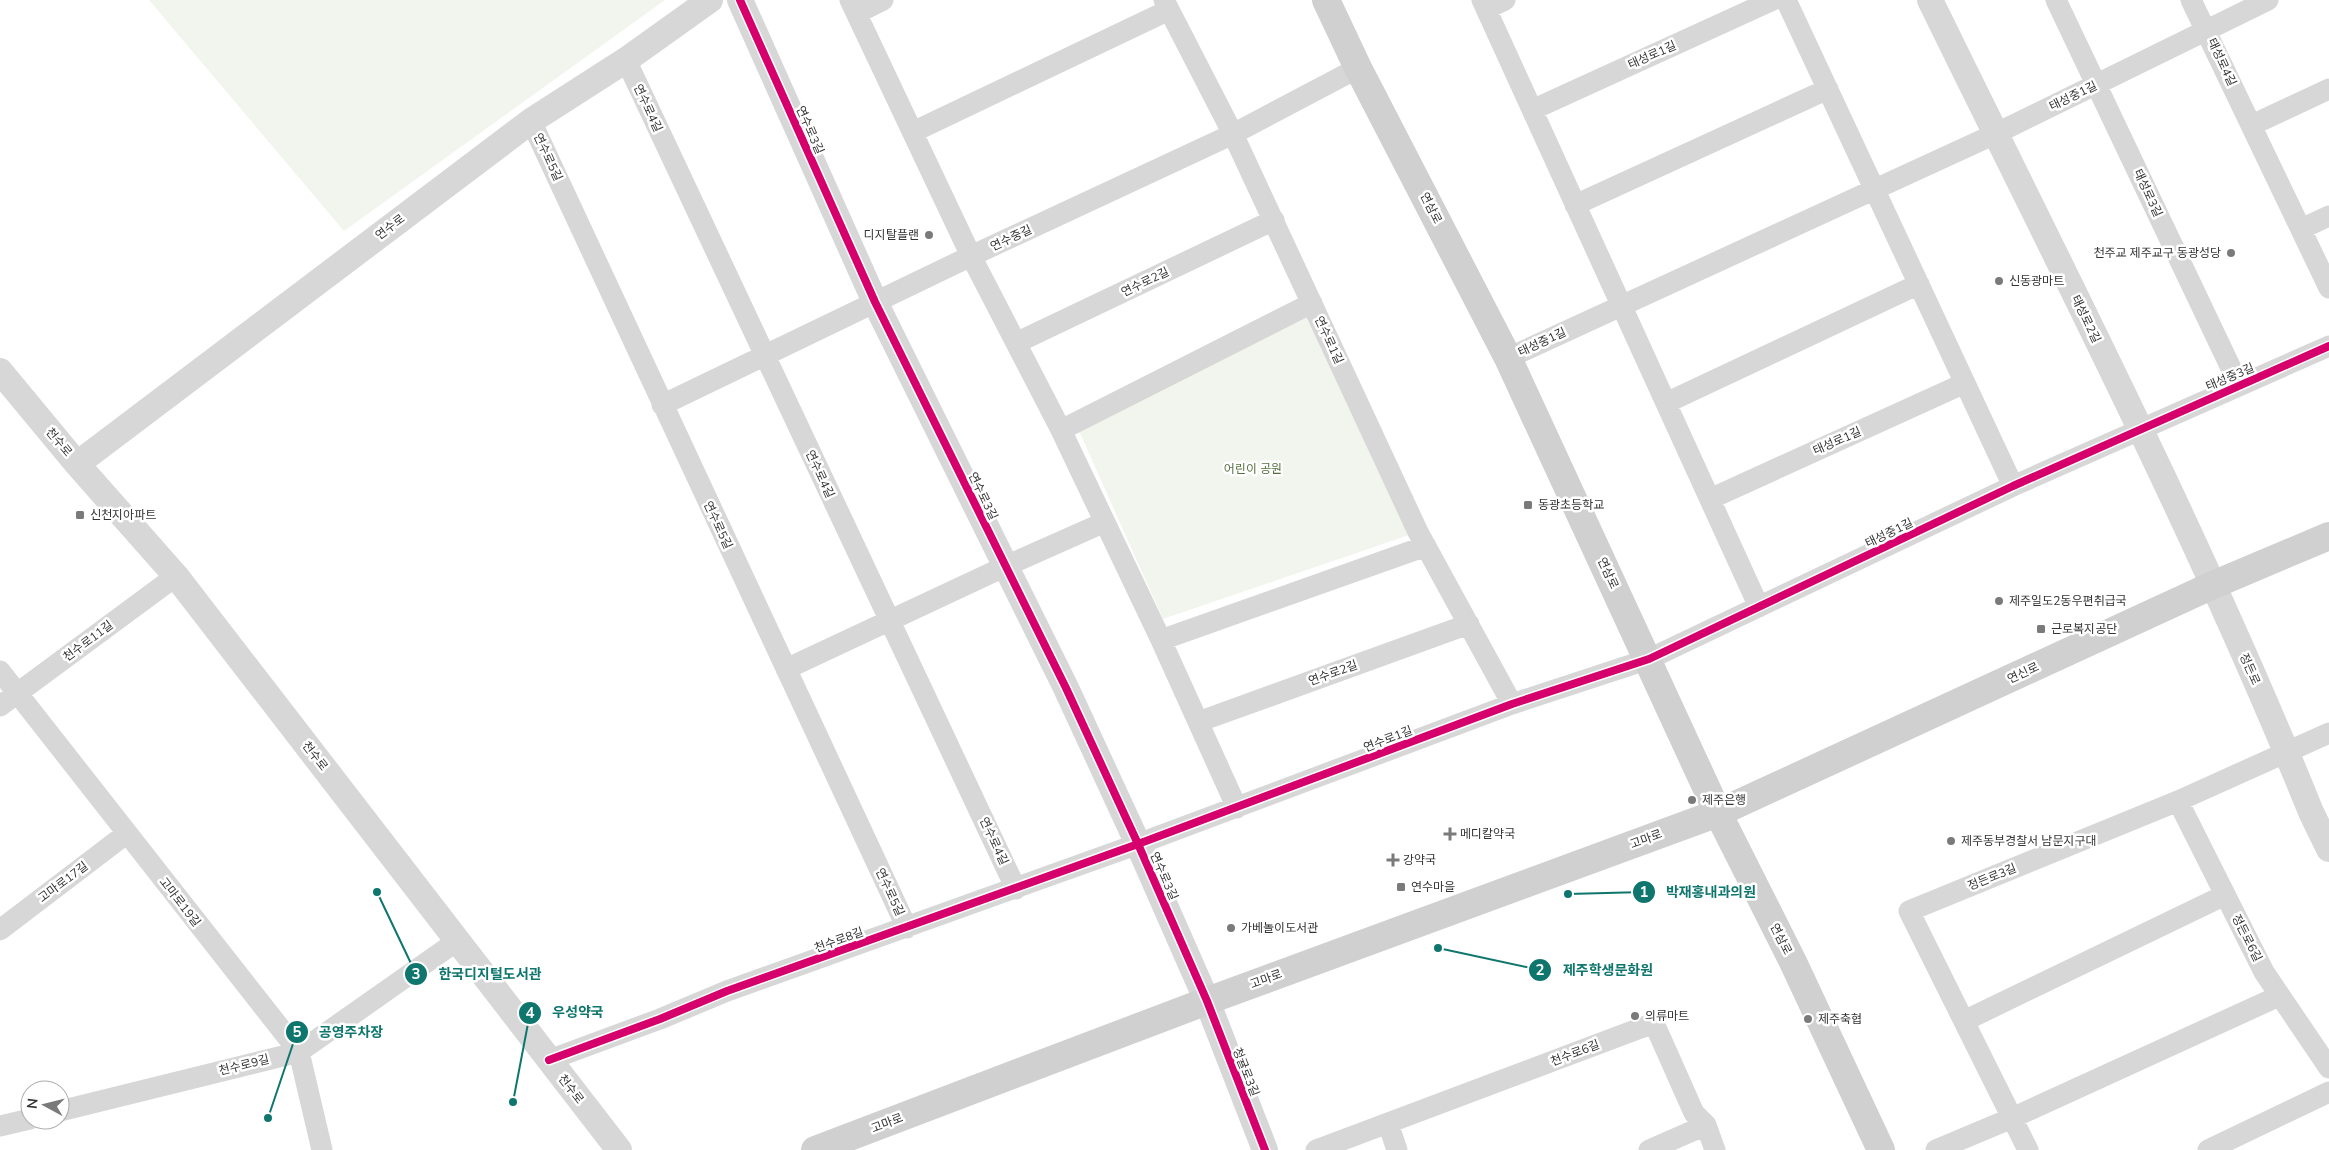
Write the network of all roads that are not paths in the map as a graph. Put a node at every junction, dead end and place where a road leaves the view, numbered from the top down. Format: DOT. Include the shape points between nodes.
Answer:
graph roads {
  1 [pos="710,0"];
  2 [pos="740,0"];
  3 [pos="883,0"];
  4 [pos="1326,0"];
  5 [pos="1505,0"];
  6 [pos="1773,0"];
  7 [pos="1786,0"];
  8 [pos="1930,0"];
  9 [pos="2056,0"];
  10 [pos="2191,0"];
  11 [pos="2268,0"];
  12 [pos="1166,5"];
  13 [pos="1484,5"];
  14 [pos="853,6"];
  15 [pos="2206,30"];
  16 [pos="626,60"];
  17 [pos="1358,68"];
  18 [pos="2096,84"];
  19 [pos="1828,89"];
  20 [pos="2329,89"];
  21 [pos="1532,110"];
  22 [pos="531,121"];
  23 [pos="2252,125"];
  24 [pos="913,132"];
  25 [pos="1234,134"];
  26 [pos="1995,134"];
  27 [pos="1875,188"];
  28 [pos="1575,205"];
  29 [pos="2329,216"];
  30 [pos="1274,220"];
  31 [pos="2301,229"];
  32 [pos="971,256"];
  33 [pos="1919,284"];
  34 [pos="2329,288"];
  35 [pos="875,302"];
  36 [pos="1312,303"];
  37 [pos="1621,306"];
  38 [pos="1016,343"];
  39 [pos="2329,346"];
  40 [pos="764,355"];
  41 [pos="1508,358"];
  42 [pos="0,371"];
  43 [pos="1965,383"];
  44 [pos="2239,385"];
  45 [pos="1666,403"];
  46 [pos="662,405"];
  47 [pos="2139,428"];
  48 [pos="1061,430"];
  49 [pos="77,464"];
  50 [pos="2013,486"];
  51 [pos="1710,499"];
  52 [pos="1105,522"];
  53 [pos="2329,536"];
  54 [pos="1426,546"];
  55 [pos="1006,566"];
  56 [pos="176,576"];
  57 [pos="2213,585"];
  58 [pos="1759,607"];
  59 [pos="889,620"];
  60 [pos="1469,624"];
  61 [pos="1161,640"];
  62 [pos="1649,659"];
  63 [pos="786,669"];
  64 [pos="0,671"];
  65 [pos="18,693"];
  66 [pos="1512,704"];
  67 [pos="0,706"];
  68 [pos="1198,722"];
  69 [pos="2329,733"];
  70 [pos="2287,753"];
  71 [pos="2178,802"];
  72 [pos="1237,808"];
  73 [pos="1718,812"];
  74 [pos="126,834"];
  75 [pos="1138,844"];
  76 [pos="2329,849"];
  77 [pos="1016,889"];
  78 [pos="2225,895"];
  79 [pos="907,928"];
  80 [pos="0,930"];
  81 [pos="457,941"];
  82 [pos="2279,996"];
  83 [pos="1206,1002"];
  84 [pos="1964,1021"];
  85 [pos="299,1052"];
  86 [pos="549,1060"];
  87 [pos="2329,1068"];
  88 [pos="2329,1092"];
  89 [pos="70,1109"];
  90 [pos="2012,1118"];
  91 [pos="20,1121"];
  92 [pos="1388,1123"];
  93 [pos="1706,1125"];
  94 [pos="0,1126"];
  95 [pos="322,1150"];
  96 [pos="618,1150"];
  97 [pos="816,1150"];
  98 [pos="1265,1150"];
  99 [pos="1316,1150"];
  100 [pos="1397,1150"];
  101 [pos="1649,1150"];
  102 [pos="1715,1150"];
  103 [pos="1881,1150"];
  104 [pos="1936,1150"];
  105 [pos="2028,1150"];
  106 [pos="2208,1150"];
  1 -- 16 [label="street, 연수로"];
  2 -- 35 [label="street, 연수로3길"];
  3 -- 14 [label="street"];
  4 -- 17 [label="main road, 연삼로"];
  5 -- 13 [label="street"];
  6 -- 21 [label="street, 태성로1길"];
  7 -- 19 [label="street"];
  8 -- 26 [label="street, 태성로2길"];
  9 -- 18 [label="street, 태성로3길"];
  10 -- 15 [label="street, 태성로4길"];
  11 -- 15 [label="street, 태성중1길"];
  12 -- 24 [label="street"];
  12 -- 25 [label="street, 연수로1길"];
  13 -- 21 [label="street"];
  14 -- 24 [label="street"];
  15 -- 18 [label="street, 태성중1길"];
  15 -- 23 [label="street, 태성로4길"];
  16 -- 22 [label="street, 연수로"];
  16 -- 40 [label="street, 연수로4길"];
  17 -- 25 [label="street, 연수중길"];
  17 -- 41 [label="main road, 연삼로"];
  18 -- 26 [label="street, 태성중1길"];
  18 -- 44 [label="street, 태성로3길"];
  19 -- 27 [label="street"];
  19 -- 28 [label="street"];
  20 -- 23 [label="street"];
  21 -- 28 [label="street"];
  22 -- 46 [label="street, 연수로5길"];
  22 -- 49 [label="street, 연수로"];
  23 -- 31 [label="street, 태성로4길"];
  24 -- 32 [label="street"];
  25 -- 30 [label="street, 연수로1길"];
  25 -- 32 [label="street, 연수중길"];
  26 -- 27 [label="street, 태성중1길"];
  26 -- 47 [label="street, 태성로2길"];
  27 -- 33 [label="street"];
  27 -- 37 [label="street, 태성중1길"];
  28 -- 37 [label="street"];
  29 -- 31 [label="street"];
  30 -- 36 [label="street, 연수로1길"];
  30 -- 38 [label="street, 연수로2길"];
  31 -- 34 [label="street, 태성로4길"];
  32 -- 35 [label="street, 연수중길"];
  32 -- 38 [label="street"];
  33 -- 43 [label="street"];
  33 -- 45 [label="street"];
  35 -- 40 [label="street, 연수중길"];
  35 -- 55 [label="street, 연수로3길"];
  36 -- 48 [label="street"];
  36 -- 54 [label="street, 연수로1길"];
  37 -- 41 [label="street, 태성중1길"];
  37 -- 45 [label="street"];
  38 -- 48 [label="street"];
  39 -- 44 [label="street, 태성중3길"];
  40 -- 46 [label="street, 연수중길"];
  40 -- 59 [label="street, 연수로4길"];
  41 -- 62 [label="main road, 연삼로"];
  42 -- 49 [label="street, 천수로"];
  43 -- 50 [label="street"];
  43 -- 51 [label="street, 태성로1길"];
  44 -- 47 [label="street, 태성중3길"];
  45 -- 51 [label="street"];
  46 -- 63 [label="street, 연수로5길"];
  47 -- 50 [label="street, 태성중1길"];
  47 -- 57 [label="street, 태성로2길"];
  48 -- 52 [label="street"];
  49 -- 56 [label="street, 천수로"];
  50 -- 58 [label="street, 태성중1길"];
  51 -- 58 [label="street"];
  52 -- 55 [label="street"];
  52 -- 61 [label="street"];
  53 -- 57 [label="main road, 연신로"];
  54 -- 60 [label="street, 연수로1길"];
  54 -- 61 [label="street"];
  55 -- 59 [label="street"];
  55 -- 75 [label="street, 연수로3길"];
  56 -- 65 [label="street, 천수로11길"];
  56 -- 81 [label="street, 천수로"];
  57 -- 70 [label="street, 정든로"];
  57 -- 73 [label="main road, 연신로"];
  58 -- 62 [label="street, 태성중1길"];
  59 -- 63 [label="street"];
  59 -- 77 [label="street, 연수로4길"];
  60 -- 66 [label="street, 연수로1길"];
  60 -- 68 [label="street, 연수로2길"];
  61 -- 68 [label="street"];
  62 -- 66 [label="street, 연수로1길"];
  62 -- 73 [label="main road, 연삼로"];
  63 -- 79 [label="street, 연수로5길"];
  64 -- 65 [label="street, 고마로19길"];
  65 -- 67 [label="street, 천수로11길"];
  65 -- 74 [label="street, 고마로19길"];
  66 -- 72 [label="street, 연수로1길"];
  68 -- 72 [label="street"];
  69 -- 70 [label="street"];
  70 -- 71 [label="street, 정든로3길"];
  70 -- 76 [label="street, 정든로"];
  71 -- 78 [label="street, 정든로6길"];
  71 -- 84 [label="street, 정든로3길" via="1909,911"];
  72 -- 75 [label="street, 연수로1길"];
  73 -- 83 [label="main road, 고마로"];
  73 -- 103 [label="main road, 연삼로"];
  74 -- 80 [label="street, 고마로17길"];
  74 -- 85 [label="street, 고마로19길"];
  75 -- 77 [label="street, 천수로8길"];
  75 -- 83 [label="street, 연수로3길"];
  77 -- 79 [label="street, 천수로8길"];
  78 -- 82 [label="street, 정든로6길"];
  78 -- 84 [label="street"];
  79 -- 86 [label="street, 천수로8길"];
  81 -- 85 [label="street, 천수로9길"];
  81 -- 86 [label="street, 천수로"];
  82 -- 87 [label="street, 정든로6길"];
  82 -- 90 [label="street"];
  83 -- 97 [label="main road, 고마로"];
  83 -- 98 [label="street, 청귤로3길"];
  84 -- 90 [label="street, 정든로3길"];
  85 -- 89 [label="street, 천수로9길"];
  85 -- 95 [label="street, 고마로19길"];
  86 -- 96 [label="street, 천수로"];
  88 -- 106 [label="street"];
  90 -- 104 [label="street"];
  90 -- 105 [label="street, 정든로3길"];
  91 -- 94 [label="street"];
  92 -- 93 [label="street, 천수로6길" via="1654,1023 1694,1113"];
  92 -- 99 [label="street, 천수로6길"];
  92 -- 100 [label="street"];
  93 -- 101 [label="street"];
  93 -- 102 [label="street, 천수로6길"];
}
